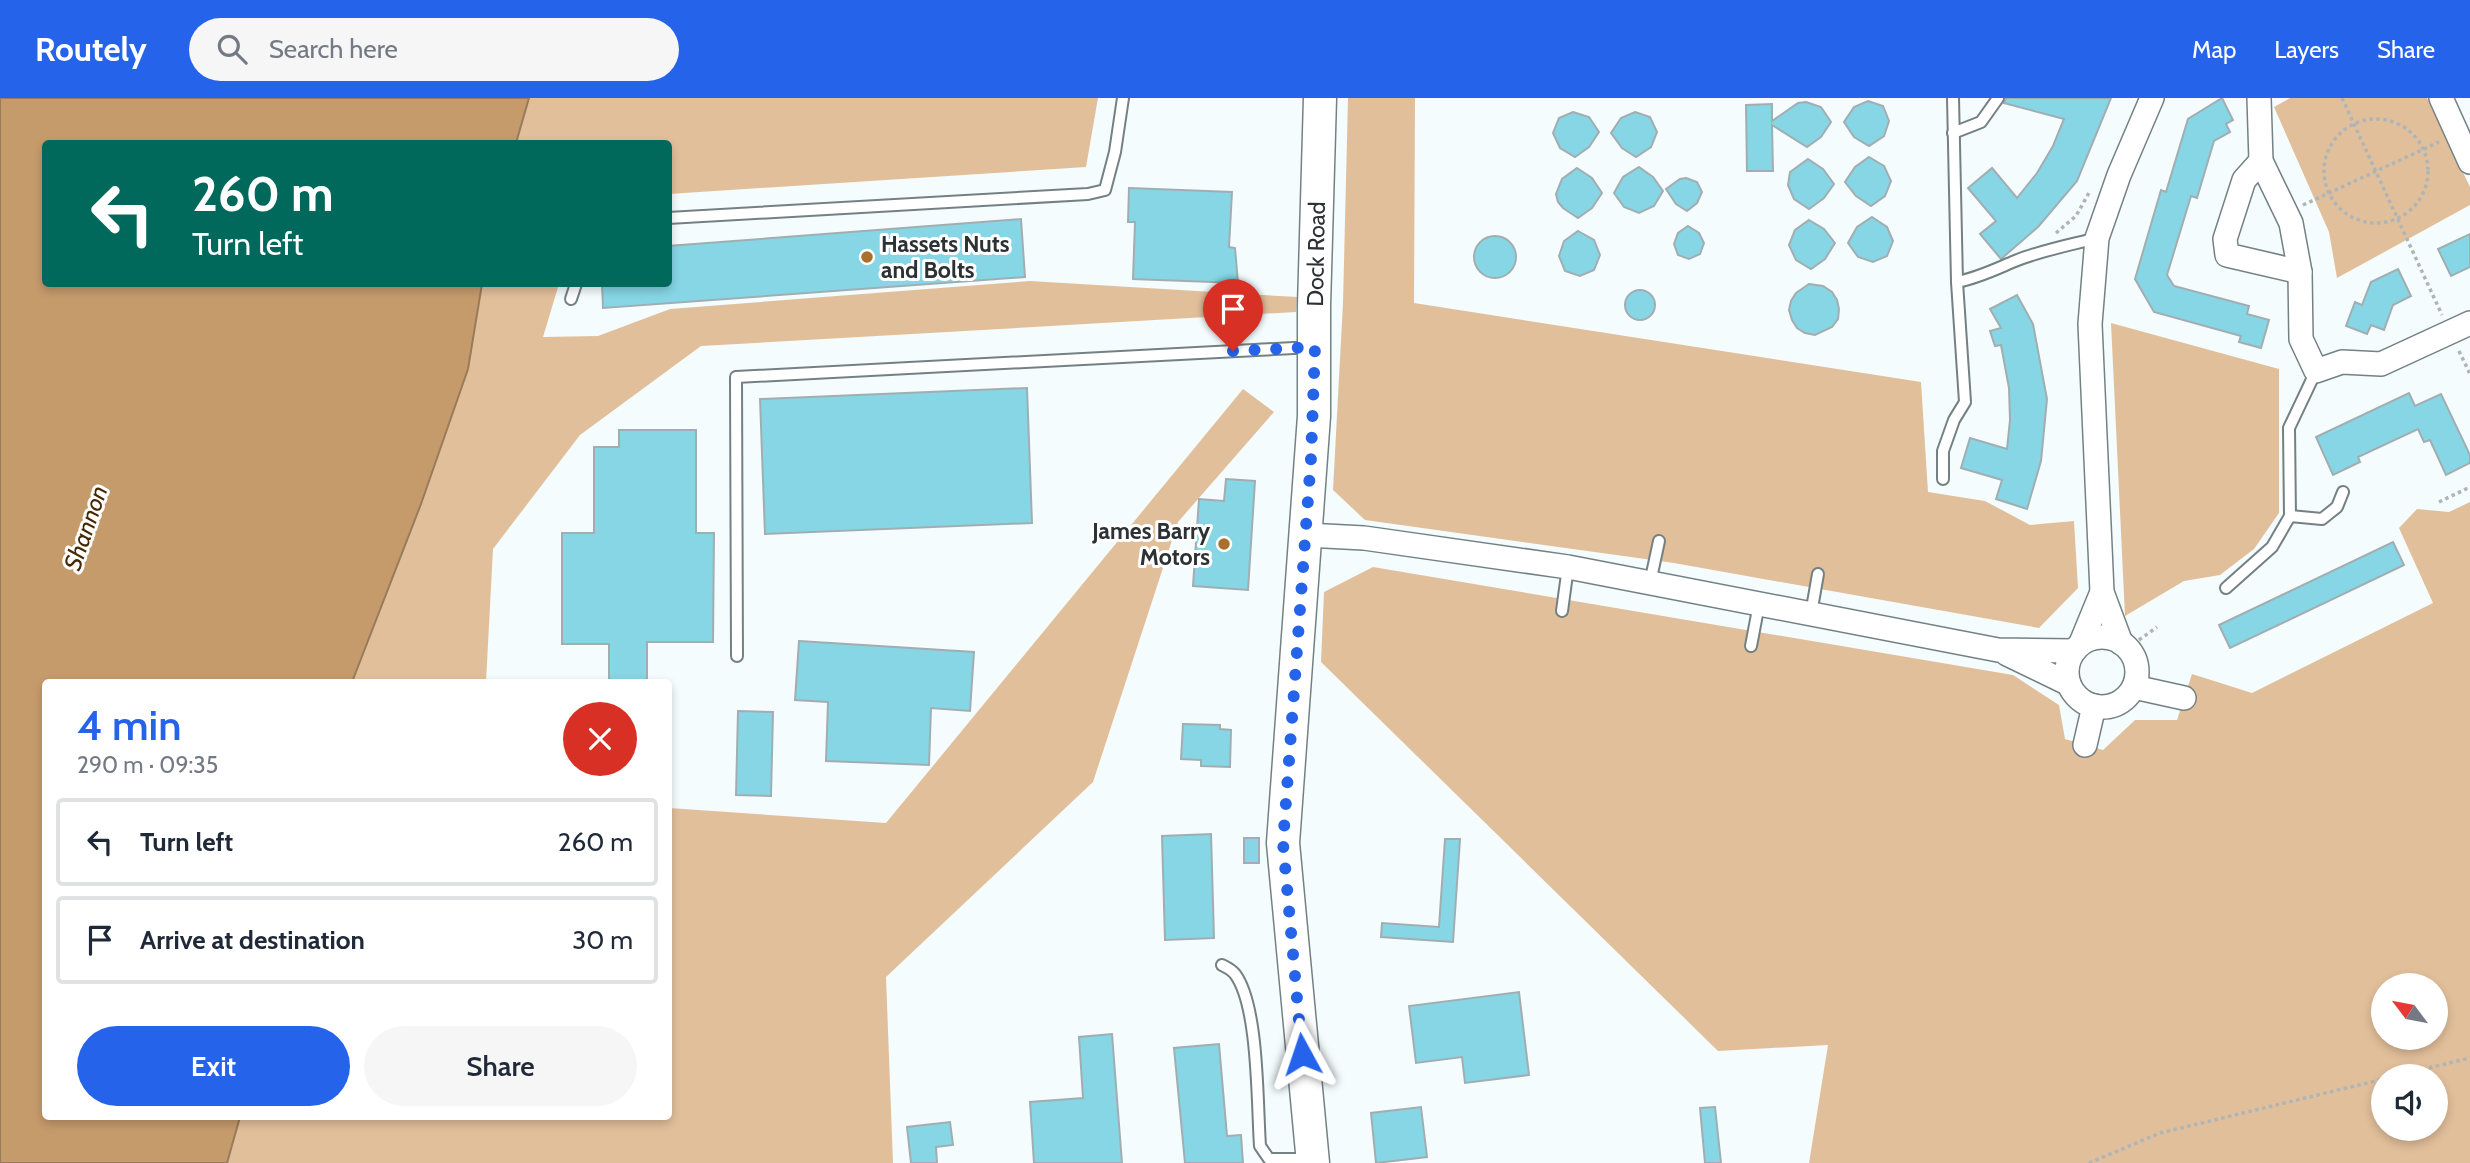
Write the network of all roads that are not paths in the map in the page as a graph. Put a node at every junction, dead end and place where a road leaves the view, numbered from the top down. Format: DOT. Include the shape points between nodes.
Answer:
graph roads {
  1 [pos="1123,98"];
  2 [pos="1320,98"];
  3 [pos="1952,98"];
  4 [pos="1998,98"];
  5 [pos="2152,98"];
  6 [pos="2259,98"];
  7 [pos="2441,98"];
  8 [pos="1954,133"];
  9 [pos="2261,161"];
  10 [pos="2470,162"];
  11 [pos="672,218"];
  12 [pos="2097,238"];
  13 [pos="2300,272"];
  14 [pos="1958,282"];
  15 [pos="575,287"];
  16 [pos="571,299"];
  17 [pos="2460,328"];
  18 [pos="1315,347"];
  19 [pos="2316,371"];
  20 [pos="1943,479"];
  21 [pos="2343,492"];
  22 [pos="2290,516"];
  23 [pos="1306,535"];
  24 [pos="1659,541"];
  25 [pos="1569,567"];
  26 [pos="1818,574"];
  27 [pos="1650,583"];
  28 [pos="2226,588"];
  29 [pos="2102,592"];
  30 [pos="1759,604"];
  31 [pos="1562,611"];
  32 [pos="1811,614"];
  33 [pos="1751,646"];
  34 [pos="2124,646"];
  35 [pos="2078,647"];
  36 [pos="1998,650"];
  37 [pos="737,656"];
  38 [pos="2069,684"];
  39 [pos="2134,687"];
  40 [pos="2184,698"];
  41 [pos="2094,706"];
  42 [pos="2085,745"];
  43 [pos="1222,965"];
  44 [pos="1312,1161"];
  1 -- 11 [label="lane" via="1105,190"];
  2 -- 18 [label="main road, Dock Road"];
  3 -- 8 [label="lane"];
  4 -- 8 [label="lane" via="1981,122"];
  5 -- 12 [label="street"];
  6 -- 9 [label="street"];
  7 -- 10 [label="street"];
  8 -- 14 [label="lane"];
  9 -- 13 [label="street" via="2291,223"];
  9 -- 13 [label="street" via="2244,180 2225,239 2227,255"];
  12 -- 14 [label="lane"];
  12 -- 29 [label="street" via="2090,324"];
  13 -- 19 [label="street" via="2301,339"];
  14 -- 20 [label="lane" via="1965,402 1943,451"];
  15 -- 16 [label="lane"];
  17 -- 19 [label="street" via="2381,364 2342,362"];
  18 -- 23 [label="main road, Dock Road"];
  18 -- 37 [label="lane" via="736,377"];
  19 -- 22 [label="lane" via="2289,428"];
  21 -- 22 [label="lane" via="2337,507 2322,519"];
  22 -- 28 [label="lane" via="2272,547"];
  23 -- 25 [label="street" via="1364,538"];
  23 -- 44 [label="main road, Dock Road" via="1283,843"];
  24 -- 27 [label="lane"];
  25 -- 27 [label="street"];
  25 -- 31 [label="lane"];
  26 -- 32 [label="lane"];
  27 -- 30 [label="street"];
  29 -- 34 [label="street"];
  29 -- 35 [label="street"];
  30 -- 32 [label="street"];
  30 -- 33 [label="lane"];
  32 -- 36 [label="street"];
  34 -- 35 [label="street" via="2102,637"];
  34 -- 39 [label="street" via="2136,664"];
  35 -- 36 [label="street"];
  35 -- 38 [label="street" via="2067,672"];
  36 -- 38 [label="street"];
  38 -- 41 [label="street" via="2084,702"];
  39 -- 40 [label="street"];
  39 -- 41 [label="street" via="2118,703"];
  41 -- 42 [label="street"];
  43 -- 44 [label="lane" via="1235,974 1247,999 1260,1146 1269,1158"];
}
